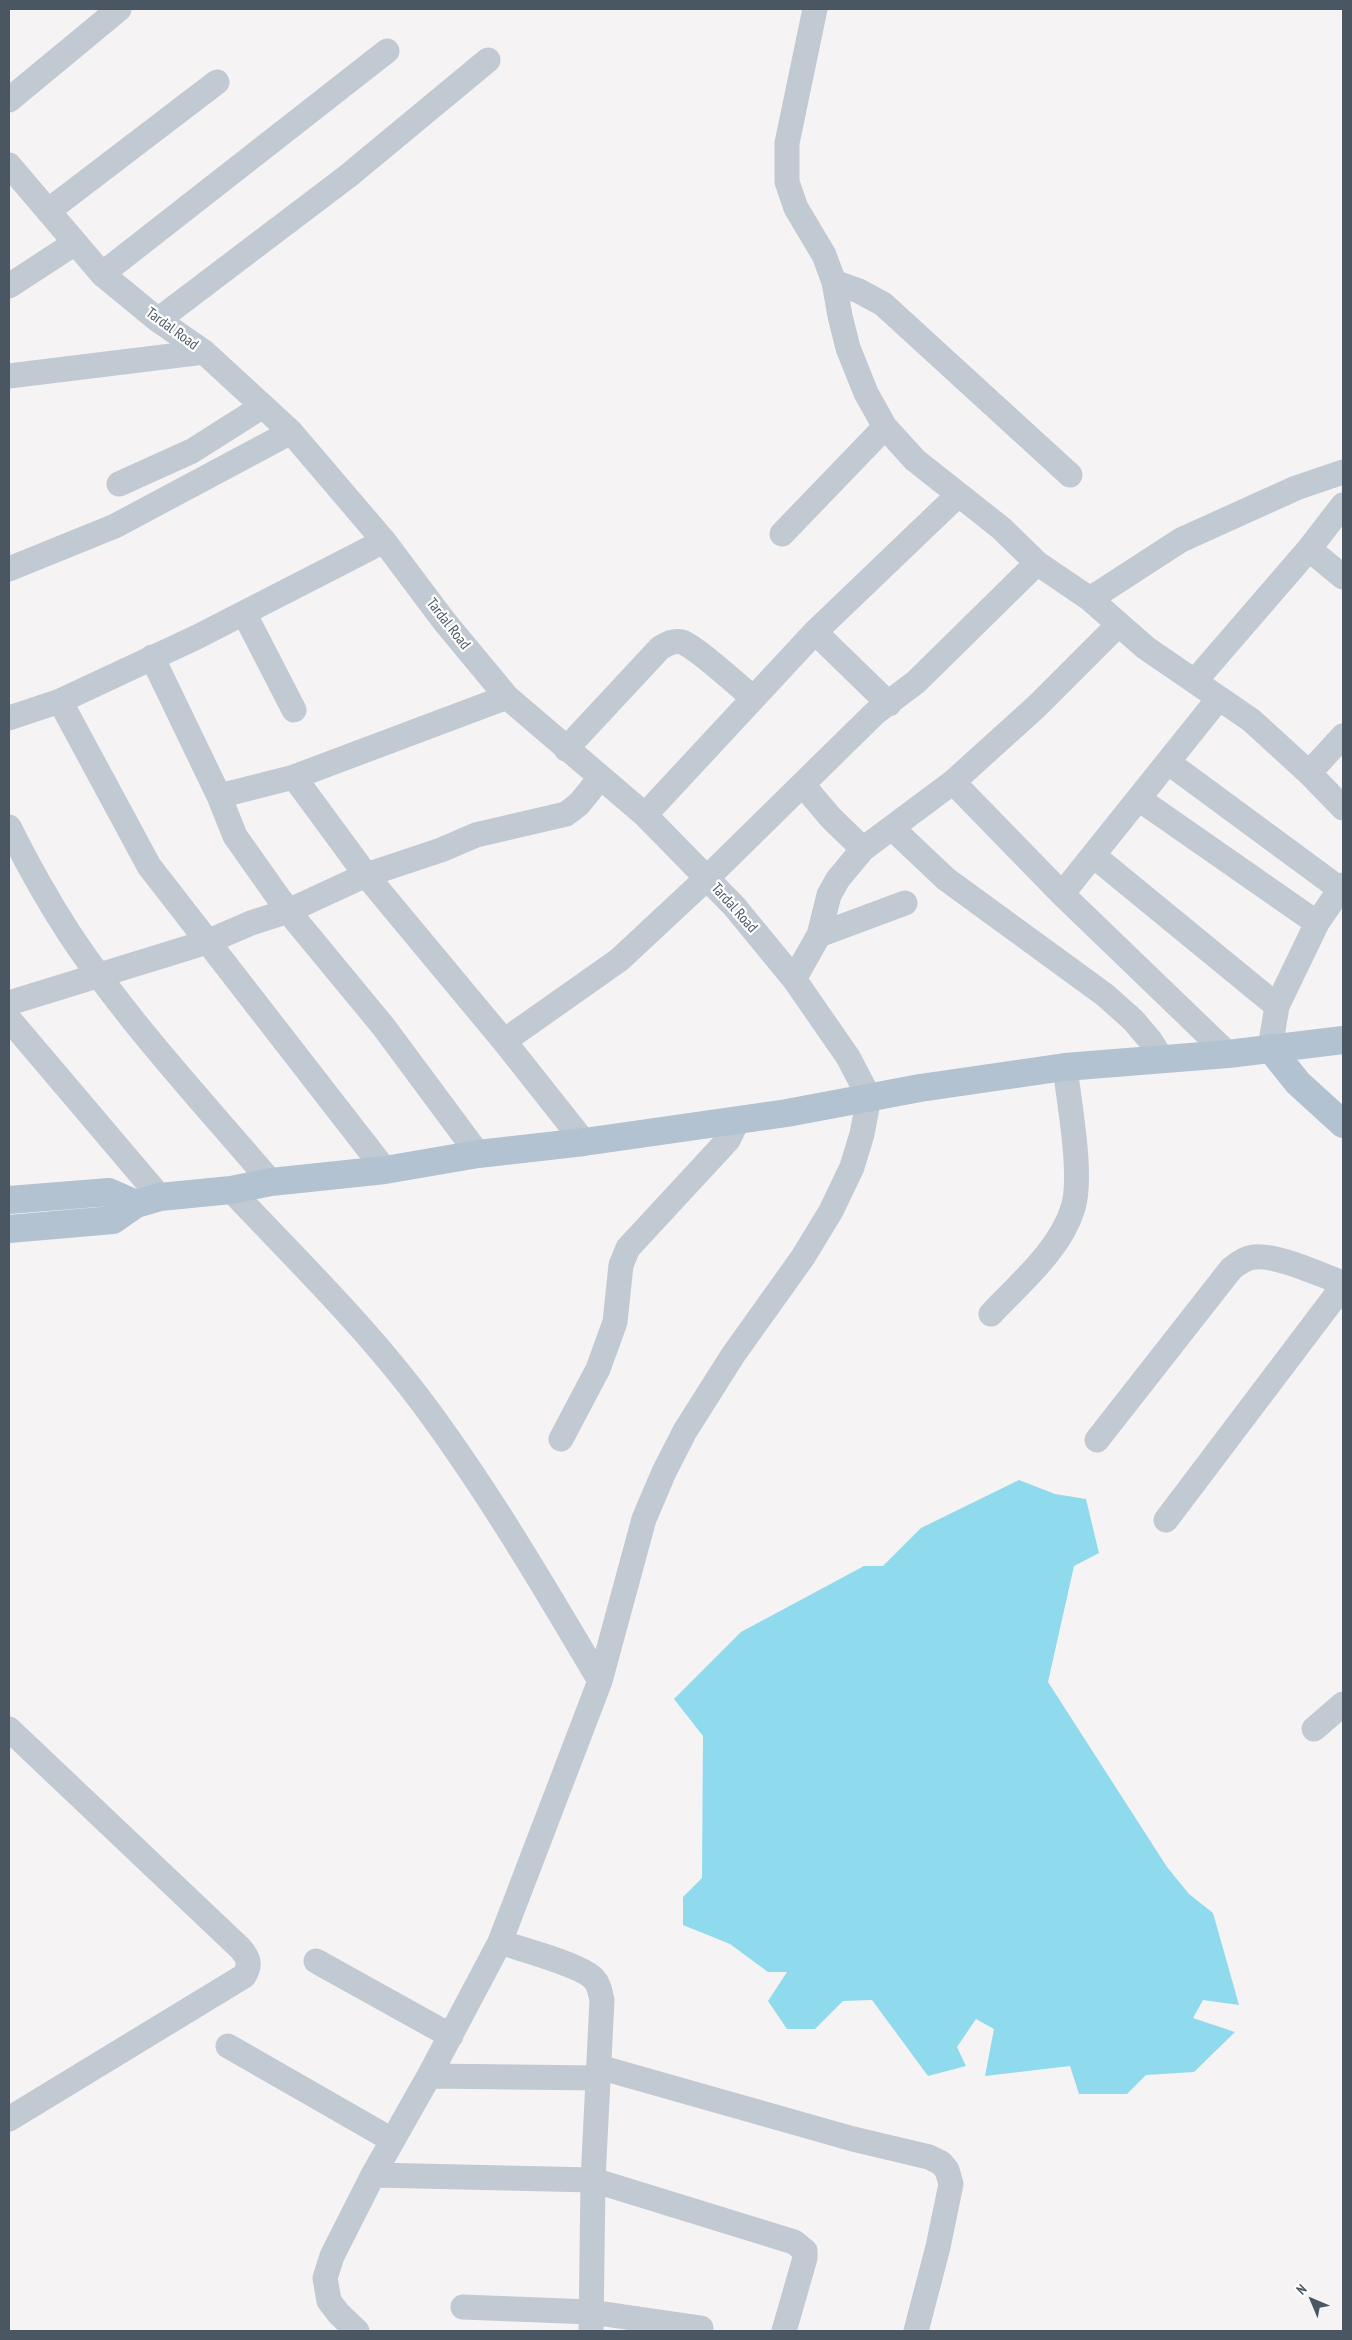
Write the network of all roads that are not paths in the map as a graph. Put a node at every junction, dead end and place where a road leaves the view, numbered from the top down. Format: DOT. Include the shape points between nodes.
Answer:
graph roads {
  1 [pos="119,9"];
  2 [pos="815,9"];
  3 [pos="387,51"];
  4 [pos="488,60"];
  5 [pos="217,82"];
  6 [pos="9,100"];
  7 [pos="9,165"];
  8 [pos="48,211"];
  9 [pos="75,243"];
  10 [pos="102,274"];
  11 [pos="834,282"];
  12 [pos="9,286"];
  13 [pos="158,320"];
  14 [pos="204,352"];
  15 [pos="9,376"];
  16 [pos="263,406"];
  17 [pos="885,427"];
  18 [pos="291,432"];
  19 [pos="1343,472"];
  20 [pos="1070,475"];
  21 [pos="119,484"];
  22 [pos="958,494"];
  23 [pos="1342,508"];
  24 [pos="782,534"];
  25 [pos="384,541"];
  26 [pos="1309,549"];
  27 [pos="1037,563"];
  28 [pos="9,569"];
  29 [pos="1343,578"];
  30 [pos="1090,599"];
  31 [pos="244,613"];
  32 [pos="1118,626"];
  33 [pos="815,632"];
  34 [pos="152,657"];
  35 [pos="1195,681"];
  36 [pos="507,697"];
  37 [pos="753,698"];
  38 [pos="1219,698"];
  39 [pos="60,701"];
  40 [pos="889,704"];
  41 [pos="294,710"];
  42 [pos="9,718"];
  43 [pos="1343,736"];
  44 [pos="566,749"];
  45 [pos="1169,763"];
  46 [pos="1309,772"];
  47 [pos="294,777"];
  48 [pos="600,778"];
  49 [pos="953,782"];
  50 [pos="803,785"];
  51 [pos="219,796"];
  52 [pos="1139,799"];
  53 [pos="1343,808"];
  54 [pos="646,815"];
  55 [pos="9,827"];
  56 [pos="892,828"];
  57 [pos="863,849"];
  58 [pos="1094,856"];
  59 [pos="18,867"];
  60 [pos="366,875"];
  61 [pos="707,878"];
  62 [pos="1342,887"];
  63 [pos="1062,894"];
  64 [pos="905,903"];
  65 [pos="288,911"];
  66 [pos="1317,923"];
  67 [pos="819,935"];
  68 [pos="207,942"];
  69 [pos="100,976"];
  70 [pos="794,979"];
  71 [pos="9,1003"];
  72 [pos="1277,1006"];
  73 [pos="9,1019"];
  74 [pos="1343,1040"];
  75 [pos="504,1041"];
  76 [pos="1270,1048"];
  77 [pos="1228,1054"];
  78 [pos="1162,1059"];
  79 [pos="1065,1066"];
  80 [pos="869,1097"];
  81 [pos="738,1120"];
  82 [pos="1343,1124"];
  83 [pos="584,1142"];
  84 [pos="478,1154"];
  85 [pos="385,1170"];
  86 [pos="271,1182"];
  87 [pos="231,1190"];
  88 [pos="9,1200"];
  89 [pos="148,1201"];
  90 [pos="9,1229"];
  91 [pos="1343,1284"];
  92 [pos="990,1314"];
  93 [pos="560,1439"];
  94 [pos="1097,1440"];
  95 [pos="1166,1520"];
  96 [pos="600,1680"];
  97 [pos="1343,1704"];
  98 [pos="9,1729"];
  99 [pos="1314,1729"];
  100 [pos="500,1942"];
  101 [pos="316,1961"];
  102 [pos="450,2036"];
  103 [pos="228,2046"];
  104 [pos="599,2073"];
  105 [pos="430,2076"];
  106 [pos="9,2119"];
  107 [pos="392,2140"];
  108 [pos="373,2175"];
  109 [pos="593,2180"];
  110 [pos="463,2307"];
  111 [pos="591,2322"];
  112 [pos="701,2328"];
  113 [pos="357,2331"];
  114 [pos="784,2331"];
  115 [pos="916,2331"];
  1 -- 6 [label="street"];
  2 -- 11 [label="street" via="787,143 787,182 796,208 824,255"];
  3 -- 10 [label="street"];
  4 -- 13 [label="street" via="348,176"];
  5 -- 8 [label="street"];
  7 -- 8 [label="street, Tardal Road"];
  8 -- 9 [label="street, Tardal Road"];
  9 -- 10 [label="street, Tardal Road"];
  9 -- 12 [label="street"];
  10 -- 13 [label="street, Tardal Road"];
  11 -- 17 [label="street" via="848,348 866,393"];
  11 -- 20 [label="street" via="883,304"];
  13 -- 14 [label="street, Tardal Road"];
  14 -- 15 [label="street"];
  14 -- 16 [label="street, Tardal Road"];
  16 -- 18 [label="street, Tardal Road"];
  16 -- 21 [label="street" via="192,451"];
  17 -- 22 [label="street" via="915,460"];
  17 -- 24 [label="street"];
  18 -- 25 [label="street, Tardal Road"];
  18 -- 28 [label="street" via="115,526"];
  19 -- 30 [label="street" via="1296,488 1181,540"];
  22 -- 27 [label="street" via="1001,528"];
  22 -- 33 [label="street"];
  23 -- 26 [label="street"];
  25 -- 31 [label="street"];
  25 -- 36 [label="street, Tardal Road"];
  26 -- 29 [label="street"];
  26 -- 35 [label="street"];
  27 -- 30 [label="street"];
  27 -- 40 [label="street" via="916,682"];
  30 -- 32 [label="street"];
  31 -- 34 [label="street"];
  31 -- 41 [label="street"];
  32 -- 35 [label="street"];
  32 -- 49 [label="street"];
  33 -- 37 [label="street"];
  33 -- 40 [label="street"];
  34 -- 39 [label="street"];
  34 -- 51 [label="street"];
  35 -- 38 [label="street"];
  36 -- 44 [label="street, Tardal Road"];
  36 -- 47 [label="street"];
  37 -- 44 [label="street" via="694,650 682,642 671,642 660,648"];
  37 -- 54 [label="street"];
  38 -- 45 [label="street"];
  38 -- 46 [label="street" via="1251,720"];
  39 -- 42 [label="street"];
  39 -- 68 [label="street" via="149,866"];
  40 -- 50 [label="street" via="875,713"];
  43 -- 46 [label="street"];
  44 -- 48 [label="street, Tardal Road"];
  45 -- 52 [label="street"];
  45 -- 62 [label="street"];
  46 -- 53 [label="street"];
  47 -- 51 [label="street"];
  47 -- 60 [label="street"];
  48 -- 54 [label="street, Tardal Road"];
  48 -- 60 [label="street" via="579,804 566,814 476,835"];
  49 -- 56 [label="street"];
  49 -- 63 [label="street"];
  50 -- 57 [label="street"];
  50 -- 61 [label="street"];
  51 -- 65 [label="street" via="235,836"];
  52 -- 58 [label="street"];
  52 -- 66 [label="street"];
  54 -- 61 [label="street, Tardal Road"];
  55 -- 59 [label="street"];
  56 -- 57 [label="street"];
  56 -- 78 [label="street" via="946,878 1105,995 1133,1020"];
  57 -- 67 [label="street" via="838,878 829,895"];
  58 -- 63 [label="street"];
  58 -- 72 [label="street"];
  59 -- 69 [label="street"];
  60 -- 65 [label="street"];
  60 -- 75 [label="street"];
  61 -- 70 [label="street, Tardal Road"];
  61 -- 75 [label="street" via="619,960"];
  62 -- 66 [label="street"];
  63 -- 77 [label="street"];
  64 -- 67 [label="street"];
  65 -- 68 [label="street"];
  65 -- 84 [label="street" via="384,1026"];
  66 -- 72 [label="street"];
  67 -- 70 [label="street"];
  68 -- 69 [label="street"];
  68 -- 85 [label="street"];
  69 -- 71 [label="street"];
  69 -- 86 [label="street"];
  70 -- 80 [label="street, Tardal Road" via="848,1057"];
  72 -- 76 [label="street"];
  73 -- 89 [label="street"];
  74 -- 76 [label="main road"];
  75 -- 83 [label="street"];
  76 -- 77 [label="main road"];
  76 -- 82 [label="main road" via="1298,1083"];
  77 -- 78 [label="main road"];
  78 -- 79 [label="main road"];
  79 -- 80 [label="main road"];
  79 -- 92 [label="street" via="1076,1174 1073,1208 1061,1234 1041,1261"];
  80 -- 81 [label="main road"];
  80 -- 96 [label="street" via="852,1167 831,1211 804,1257 733,1355 685,1431 664,1472 644,1519"];
  81 -- 83 [label="main road"];
  81 -- 93 [label="street" via="728,1140 628,1248 621,1266 615,1322 598,1369"];
  83 -- 84 [label="main road"];
  84 -- 85 [label="main road"];
  85 -- 86 [label="main road"];
  86 -- 87 [label="main road"];
  87 -- 89 [label="main road"];
  87 -- 96 [label="street" via="358,1325 427,1408 500,1513"];
  88 -- 89 [label="main road" via="109,1192"];
  89 -- 90 [label="main road" via="113,1220"];
  91 -- 94 [label="street" via="1273,1258 1254,1257 1240,1262 1231,1269"];
  91 -- 95 [label="street"];
  96 -- 100 [label="street"];
  97 -- 99 [label="street"];
  98 -- 106 [label="street" via="240,1948 248,1957 249,1968 244,1976"];
  100 -- 102 [label="street"];
  100 -- 104 [label="street" via="579,1969 593,1977 602,2000"];
  101 -- 102 [label="street"];
  102 -- 105 [label="street"];
  103 -- 107 [label="street"];
  104 -- 105 [label="street"];
  104 -- 109 [label="street"];
  104 -- 115 [label="street" via="929,2157 940,2164 947,2170 951,2184"];
  105 -- 107 [label="street"];
  107 -- 108 [label="street"];
  108 -- 109 [label="street"];
  108 -- 113 [label="street" via="324,2278 329,2301"];
  109 -- 111 [label="street"];
  109 -- 114 [label="street" via="801,2246 805,2258"];
  110 -- 111 [label="street"];
  111 -- 112 [label="street"];
}
